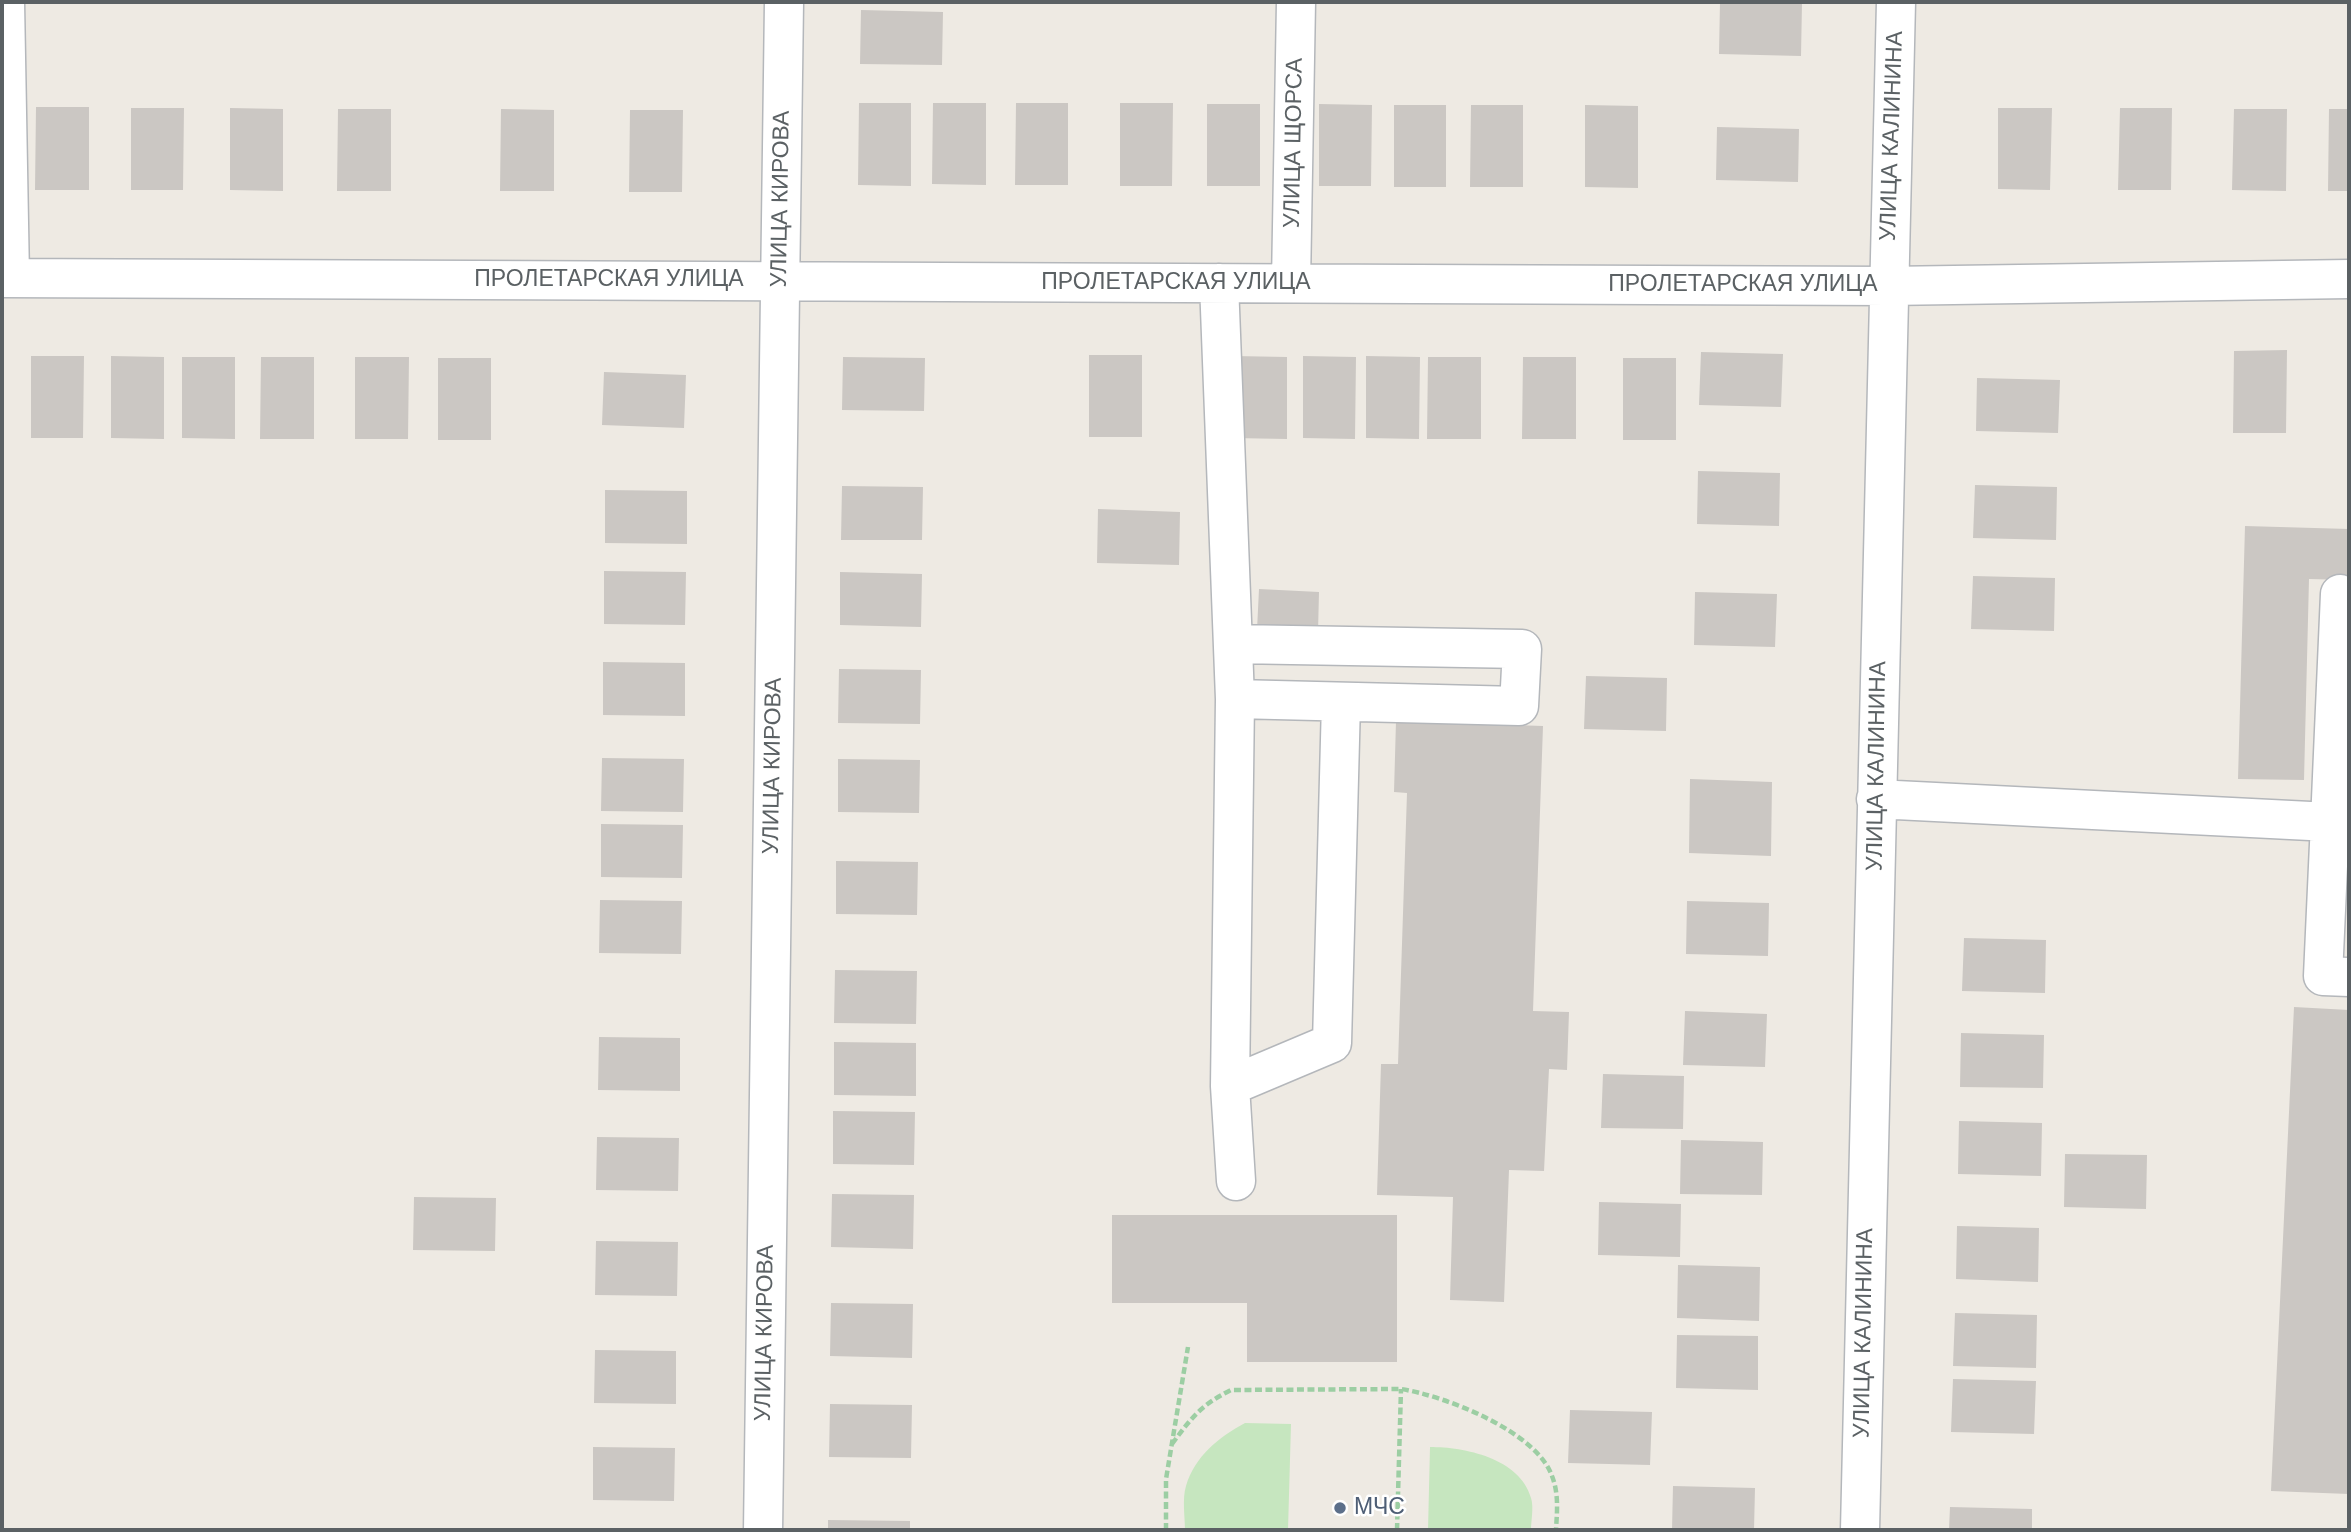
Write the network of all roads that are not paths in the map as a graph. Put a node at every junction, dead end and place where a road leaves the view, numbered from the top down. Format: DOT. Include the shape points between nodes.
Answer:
graph roads {
  1 [pos="5,2"];
  2 [pos="784,2"];
  3 [pos="1296,2"];
  4 [pos="1896,2"];
  5 [pos="6,278"];
  6 [pos="2349,279"];
  7 [pos="779,280"];
  8 [pos="1219,283"];
  9 [pos="1291,284"];
  10 [pos="1888,286"];
  11 [pos="2340,594"];
  12 [pos="1234,644"];
  13 [pos="1235,699"];
  14 [pos="1341,702"];
  15 [pos="1876,799"];
  16 [pos="2330,822"];
  17 [pos="2349,977"];
  18 [pos="1230,1086"];
  19 [pos="1236,1181"];
  20 [pos="762,1530"];
  21 [pos="1860,1530"];
  1 -- 5 [label="street"];
  2 -- 7 [label="street, УЛИЦА КИРОВА"];
  3 -- 9 [label="street, УЛИЦА ЩОРСА"];
  4 -- 10 [label="street, УЛИЦА КАЛИНИНА"];
  5 -- 7 [label="street, ПРОЛЕТАРСКАЯ УЛИЦА"];
  6 -- 10 [label="street, ПРОЛЕТАРСКАЯ УЛИЦА"];
  7 -- 8 [label="street, ПРОЛЕТАРСКАЯ УЛИЦА"];
  7 -- 20 [label="street, УЛИЦА КИРОВА"];
  8 -- 9 [label="street, ПРОЛЕТАРСКАЯ УЛИЦА"];
  8 -- 12 [label="street"];
  9 -- 10 [label="street, ПРОЛЕТАРСКАЯ УЛИЦА"];
  10 -- 15 [label="street, УЛИЦА КАЛИНИНА"];
  11 -- 16 [label="street"];
  12 -- 13 [label="street"];
  12 -- 14 [label="street" via="1522,649 1519,706"];
  13 -- 14 [label="street"];
  13 -- 18 [label="street"];
  14 -- 18 [label="street" via="1332,1043"];
  15 -- 16 [label="street"];
  15 -- 21 [label="street, УЛИЦА КАЛИНИНА"];
  16 -- 17 [label="street" via="2323,976"];
  18 -- 19 [label="street"];
}
